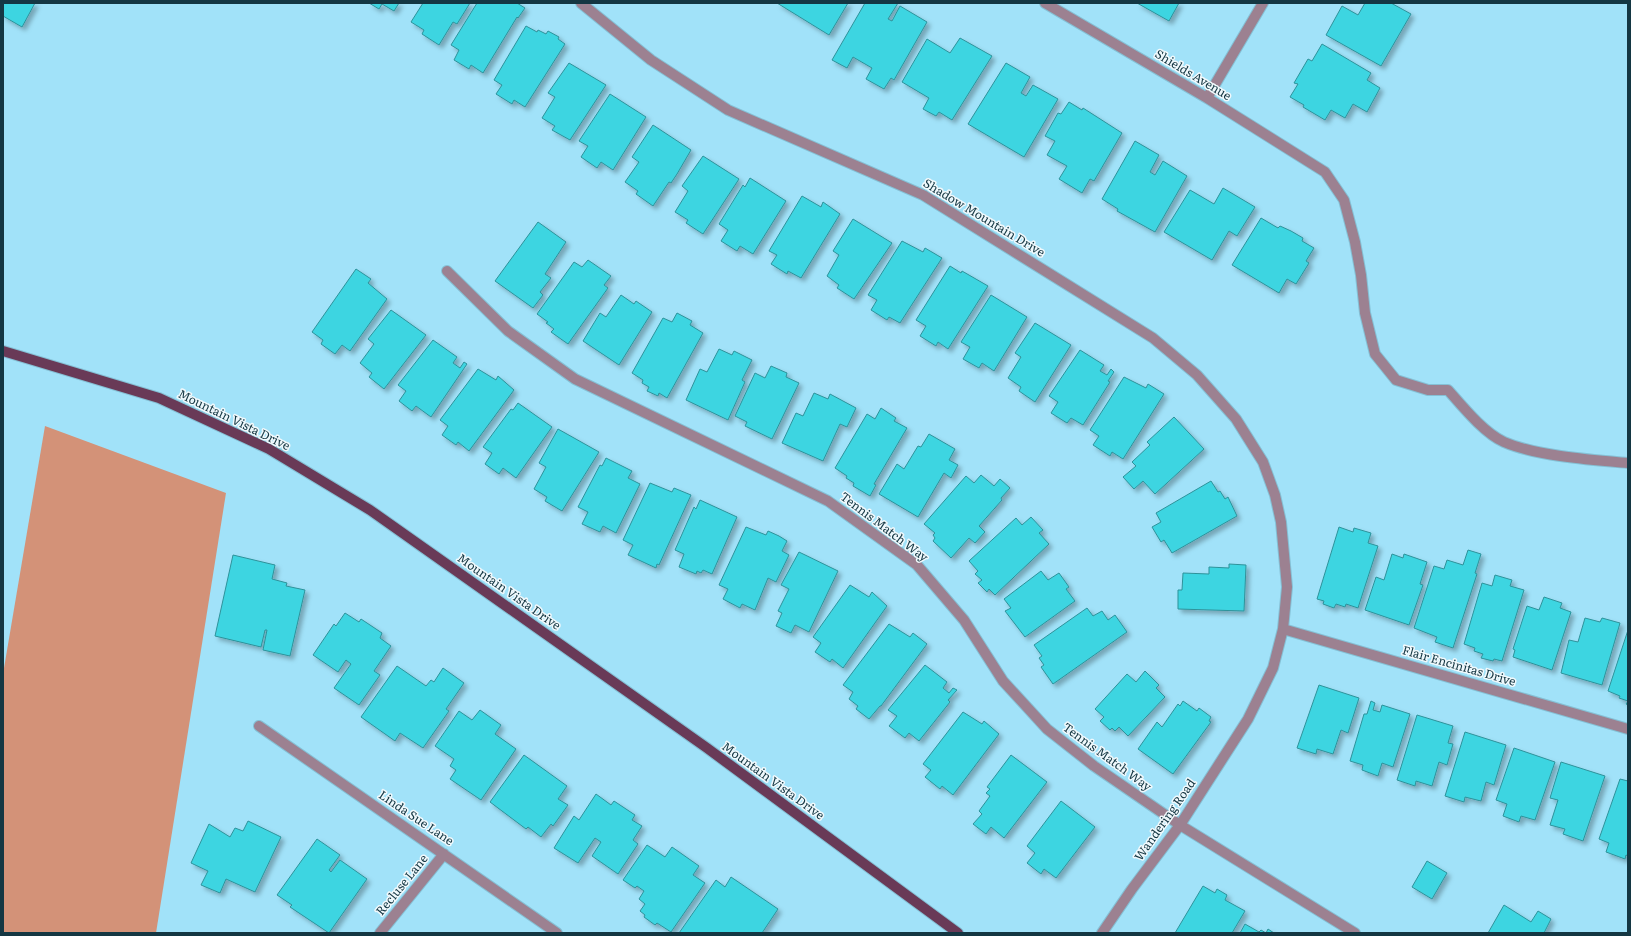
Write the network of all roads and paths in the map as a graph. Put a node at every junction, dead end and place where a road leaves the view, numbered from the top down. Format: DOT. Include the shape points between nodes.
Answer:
graph roads {
  1 [pos="581,3"];
  2 [pos="1045,3"];
  3 [pos="1262,3"];
  4 [pos="1207,98"];
  5 [pos="447,271"];
  6 [pos="3,351"];
  7 [pos="1628,463"];
  8 [pos="1283,629"];
  9 [pos="259,726"];
  10 [pos="1628,729"];
  11 [pos="1180,825"];
  12 [pos="444,854"];
  13 [pos="380,933"];
  14 [pos="557,933"];
  15 [pos="958,933"];
  16 [pos="1102,933"];
  17 [pos="1355,933"];
  1 -- 8 [label="street, Shadow Mountain Drive" via="651,60 728,110 923,195 1153,338 1196,375 1236,418 1263,462 1275,495 1281,522 1286,587"];
  2 -- 4 [label="street, Shields Avenue"];
  3 -- 4 [label="street"];
  4 -- 7 [label="street, Shields Avenue" via="1325,172 1344,200 1362,275 1365,313 1376,354 1396,380 1428,390 1448,390 1475,420 1503,442 1527,450"];
  5 -- 11 [label="street, Tennis Match Way" via="508,331 575,379 828,501 917,565 964,620 1003,681 1047,729 1094,766"];
  6 -- 15 [label="main road, Mountain Vista Drive" via="159,398 269,449 370,510 707,748"];
  8 -- 10 [label="street, Flair Encinitas Drive"];
  8 -- 11 [label="street, Wandering Road" via="1273,668 1248,719"];
  9 -- 12 [label="street, Linda Sue Lane"];
  11 -- 16 [label="street, Wandering Road"];
  11 -- 17 [label="street, Tennis Match Way"];
  12 -- 13 [label="street, Recluse Lane"];
  12 -- 14 [label="street, Linda Sue Lane"];
}
